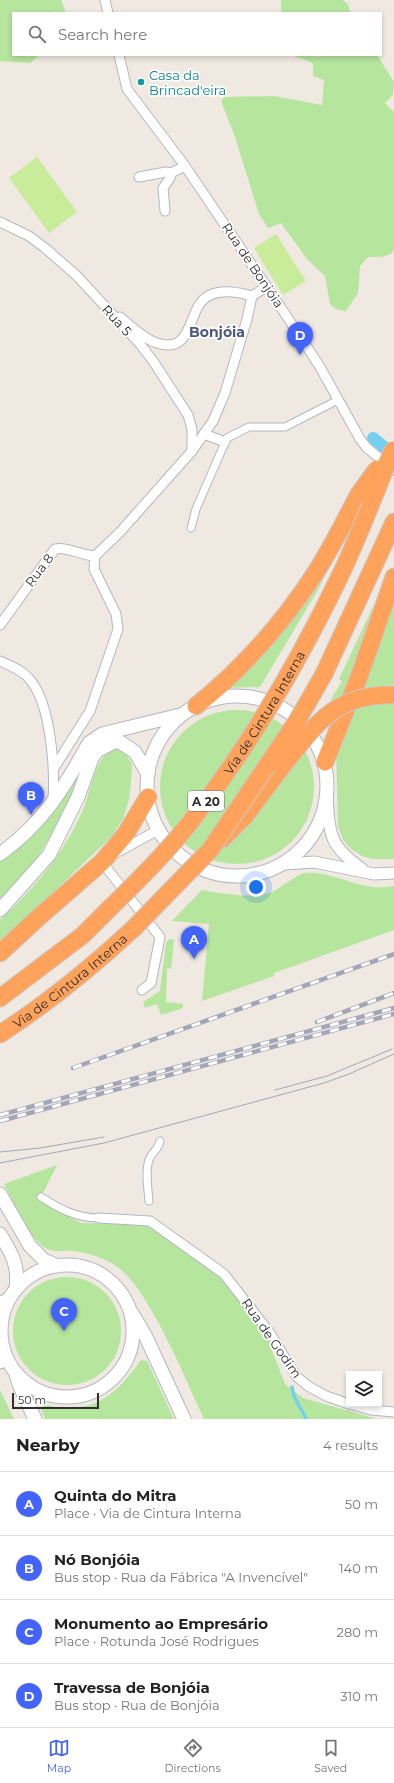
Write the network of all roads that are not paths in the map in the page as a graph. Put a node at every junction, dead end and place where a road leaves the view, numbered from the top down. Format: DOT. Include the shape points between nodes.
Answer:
graph roads {
  1 [pos="105,0"];
  2 [pos="108,12"];
  3 [pos="119,56"];
  4 [pos="186,166"];
  5 [pos="171,173"];
  6 [pos="139,177"];
  7 [pos="165,211"];
  8 [pos="0,222"];
  9 [pos="266,287"];
  10 [pos="252,296"];
  11 [pos="104,306"];
  12 [pos="338,400"];
  13 [pos="204,434"];
  14 [pos="225,442"];
  15 [pos="393,448"];
  16 [pos="192,451"];
  17 [pos="394,470"];
  18 [pos="394,522"];
  19 [pos="192,528"];
  20 [pos="95,556"];
  21 [pos="394,577"];
  22 [pos="0,625"];
  23 [pos="0,661"];
  24 [pos="394,695"];
  25 [pos="196,706"];
  26 [pos="180,715"];
  27 [pos="325,762"];
  28 [pos="54,768"];
  29 [pos="148,774"];
  30 [pos="148,798"];
  31 [pos="327,798"];
  32 [pos="53,802"];
  33 [pos="158,830"];
  34 [pos="210,850"];
  35 [pos="0,854"];
  36 [pos="102,862"];
  37 [pos="284,864"];
  38 [pos="366,872"];
  39 [pos="394,872"];
  40 [pos="0,910"];
  41 [pos="0,953"];
  42 [pos="142,990"];
  43 [pos="0,998"];
  44 [pos="0,1034"];
  45 [pos="160,1141"];
  46 [pos="0,1194"];
  47 [pos="41,1197"];
  48 [pos="149,1201"];
  49 [pos="98,1218"];
  50 [pos="2,1237"];
  51 [pos="57,1266"];
  52 [pos="9,1295"];
  53 [pos="128,1307"];
  54 [pos="4,1361"];
  55 [pos="16,1375"];
  56 [pos="346,1403"];
  57 [pos="360,1407"];
  58 [pos="394,1412"];
  59 [pos="35,1419"];
  60 [pos="184,1419"];
  1 -- 2 [label="street"];
  3 -- 4 [label="street, Rua de Bonjóia" via="128,89"];
  4 -- 5 [label="street"];
  4 -- 9 [label="street, Rua de Bonjóia"];
  5 -- 6 [label="street"];
  5 -- 7 [label="street" via="162,191"];
  8 -- 11 [label="street, Rua 5" via="29,236 45,248 76,275"];
  9 -- 10 [label="street"];
  9 -- 12 [label="street, Rua de Bonjóia" via="304,342"];
  10 -- 11 [label="street" via="228,291 208,298 198,306 184,337 179,342 169,345 156,343"];
  10 -- 13 [label="street" via="225,393 213,421"];
  11 -- 16 [label="street, Rua 5" via="147,352 184,409 192,429"];
  12 -- 14 [label="street" via="285,427 249,428 231,436"];
  12 -- 17 [label="street, Rua de Bonjóia" via="351,426 367,448"];
  13 -- 14 [label="street"];
  13 -- 16 [label="street"];
  14 -- 19 [label="street" via="196,509"];
  15 -- 25 [label="highway, bridge" via="360,494 317,571 269,636 216,690"];
  15 -- 43 [label="highway, Via de Cintura Interna / A 20, bridge" via="340,577 276,697 246,745 192,821 151,867 83,934"];
  16 -- 20 [label="street" via="120,532"];
  18 -- 34 [label="highway, Via de Cintura Interna / A 20, bridge" via="324,674 297,721"];
  20 -- 22 [label="street, Rua 8" via="87,556 61,547 55,549"];
  20 -- 28 [label="street" via="94,569 116,614 118,629 90,711"];
  21 -- 27 [label="highway" via="359,677"];
  23 -- 28 [label="street" via="26,674 39,693"];
  24 -- 34 [label="highway, bridge" via="378,694 359,698 341,704 324,716 245,816"];
  25 -- 26 [label="main road"];
  25 -- 27 [label="main road" via="233,696 262,699 288,711 309,732 318,744"];
  26 -- 29 [label="main road" via="162,735 153,753"];
  26 -- 32 [label="main road" via="113,730 95,738 89,743 66,785"];
  27 -- 31 [label="main road"];
  28 -- 32 [label="street"];
  29 -- 30 [label="main road"];
  29 -- 40 [label="main road" via="135,752 120,742 114,742 97,752 92,758 78,797 50,855"];
  30 -- 33 [label="main road"];
  30 -- 36 [label="highway" via="125,835"];
  31 -- 37 [label="main road" via="320,823 311,839 299,853"];
  31 -- 38 [label="street" via="329,828 334,843 343,855"];
  32 -- 35 [label="main road" via="33,826"];
  33 -- 36 [label="street"];
  33 -- 37 [label="main road" via="175,852 198,868 224,876 251,876"];
  34 -- 44 [label="highway, Via de Cintura Interna / A 20, bridge" via="102,957"];
  36 -- 41 [label="highway"];
  36 -- 42 [label="street" via="160,937 151,983"];
  37 -- 38 [label="street" via="314,862"];
  38 -- 39 [label="street"];
  45 -- 48 [label="street" via="160,1145 149,1159 147,1168"];
  46 -- 51 [label="main road" via="37,1254"];
  47 -- 49 [label="street" via="68,1213"];
  49 -- 56 [label="street, Rua de Godim" via="150,1218 229,1279 270,1333 296,1376 326,1396"];
  50 -- 52 [label="main road" via="15,1263 17,1275"];
  51 -- 52 [label="main road" via="42,1270 28,1278"];
  51 -- 53 [label="main road" via="75,1266 92,1270 107,1279 119,1291"];
  52 -- 54 [label="main road" via="1,1321"];
  53 -- 55 [label="main road" via="132,1325 131,1344 125,1361 114,1377 100,1388 82,1395 64,1397 46,1394"];
  53 -- 60 [label="main road" via="145,1334"];
  54 -- 55 [label="main road"];
  55 -- 59 [label="main road"];
  57 -- 58 [label="street, Rua de Godim"];
}
